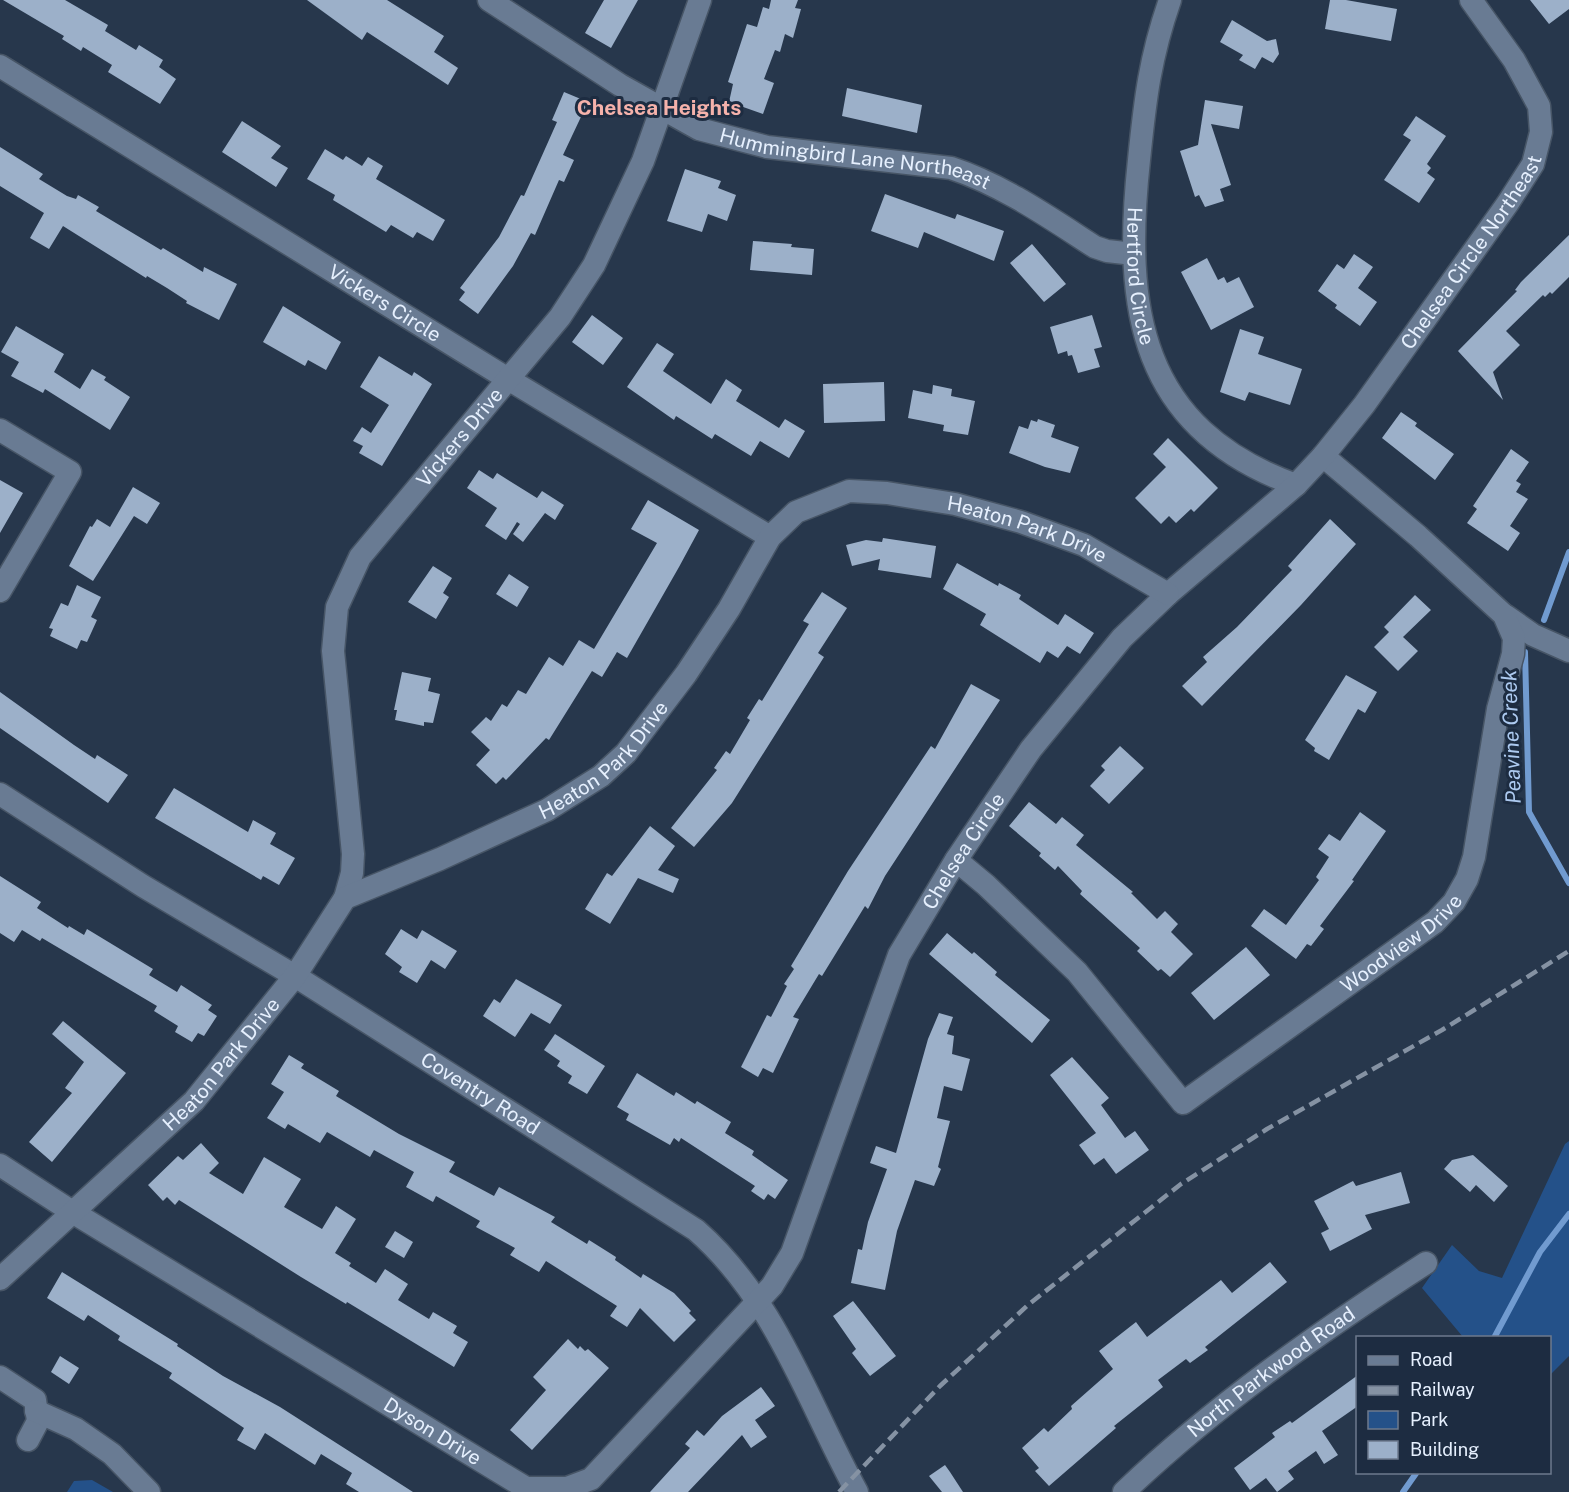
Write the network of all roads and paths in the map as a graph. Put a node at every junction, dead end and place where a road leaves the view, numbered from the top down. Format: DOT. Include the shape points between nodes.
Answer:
graph roads {
  1 [pos="489,0"];
  2 [pos="700,0"];
  3 [pos="1170,0"];
  4 [pos="1472,0"];
  5 [pos="0,66"];
  6 [pos="662,110"];
  7 [pos="1134,254"];
  8 [pos="508,379"];
  9 [pos="0,430"];
  10 [pos="1323,456"];
  11 [pos="1296,485"];
  12 [pos="770,537"];
  13 [pos="0,591"];
  14 [pos="1168,594"];
  15 [pos="1504,615"];
  16 [pos="1569,651"];
  17 [pos="0,794"];
  18 [pos="956,860"];
  19 [pos="345,898"];
  20 [pos="296,976"];
  21 [pos="0,1165"];
  22 [pos="74,1213"];
  23 [pos="1426,1263"];
  24 [pos="0,1279"];
  25 [pos="758,1299"];
  26 [pos="0,1377"];
  27 [pos="36,1411"];
  28 [pos="28,1440"];
  29 [pos="148,1492"];
  30 [pos="857,1492"];
  31 [pos="1124,1492"];
  1 -- 6 [label="street, Hummingbird Lane Northeast"];
  2 -- 6 [label="street, Vickers Drive"];
  3 -- 7 [label="street, Hertford Circle" via="1148,78 1133,215"];
  4 -- 10 [label="street, Chelsea Circle Northeast" via="1514,60 1539,106 1541,132 1533,164 1364,405"];
  5 -- 8 [label="street, Vickers Circle"];
  6 -- 7 [label="street, Hummingbird Lane Northeast" via="699,129 767,147 951,168 1028,205 1095,247"];
  6 -- 8 [label="street, Vickers Drive" via="623,208 594,265 560,317"];
  7 -- 11 [label="street, Hertford Circle" via="1143,333 1151,357 1177,405 1224,450"];
  8 -- 12 [label="street, Vickers Circle"];
  8 -- 19 [label="street, Vickers Drive" via="371,543 345,585 337,607 333,642 335,691 353,854"];
  9 -- 13 [label="street" via="70,472"];
  10 -- 11 [label="street, Chelsea Circle Northeast"];
  10 -- 15 [label="street, Woodview Drive"];
  11 -- 14 [label="street, Chelsea Circle"];
  12 -- 14 [label="street, Heaton Park Drive" via="796,512 826,499 849,491 887,493 977,509 1055,533 1084,545"];
  12 -- 19 [label="street, Heaton Park Drive" via="686,674 647,729 601,776 547,810"];
  14 -- 18 [label="street, Chelsea Circle" via="1122,638 1069,700"];
  15 -- 16 [label="street" via="1533,635"];
  15 -- 18 [label="street, Woodview Drive" via="1514,638 1513,654 1498,709 1474,857 1454,902 1415,937 1184,1103 1077,972"];
  17 -- 20 [label="street, Coventry Road" via="143,886"];
  18 -- 25 [label="street, Chelsea Circle" via="898,955 792,1252 772,1286"];
  19 -- 20 [label="street, Heaton Park Drive"];
  20 -- 22 [label="street, Heaton Park Drive" via="195,1101"];
  20 -- 25 [label="street, Coventry Road" via="673,1213 714,1246"];
  21 -- 22 [label="street, Dyson Drive"];
  22 -- 24 [label="street, Heaton Park Drive"];
  22 -- 25 [label="street, Dyson Drive" via="526,1488 567,1488 591,1479"];
  23 -- 31 [label="street, North Parkwood Road" via="1176,1443"];
  25 -- 30 [label="street, Coventry Road"];
  26 -- 27 [label="street" via="35,1400"];
  27 -- 28 [label="street" via="38,1421"];
  27 -- 29 [label="street" via="76,1429 112,1454"];
}
